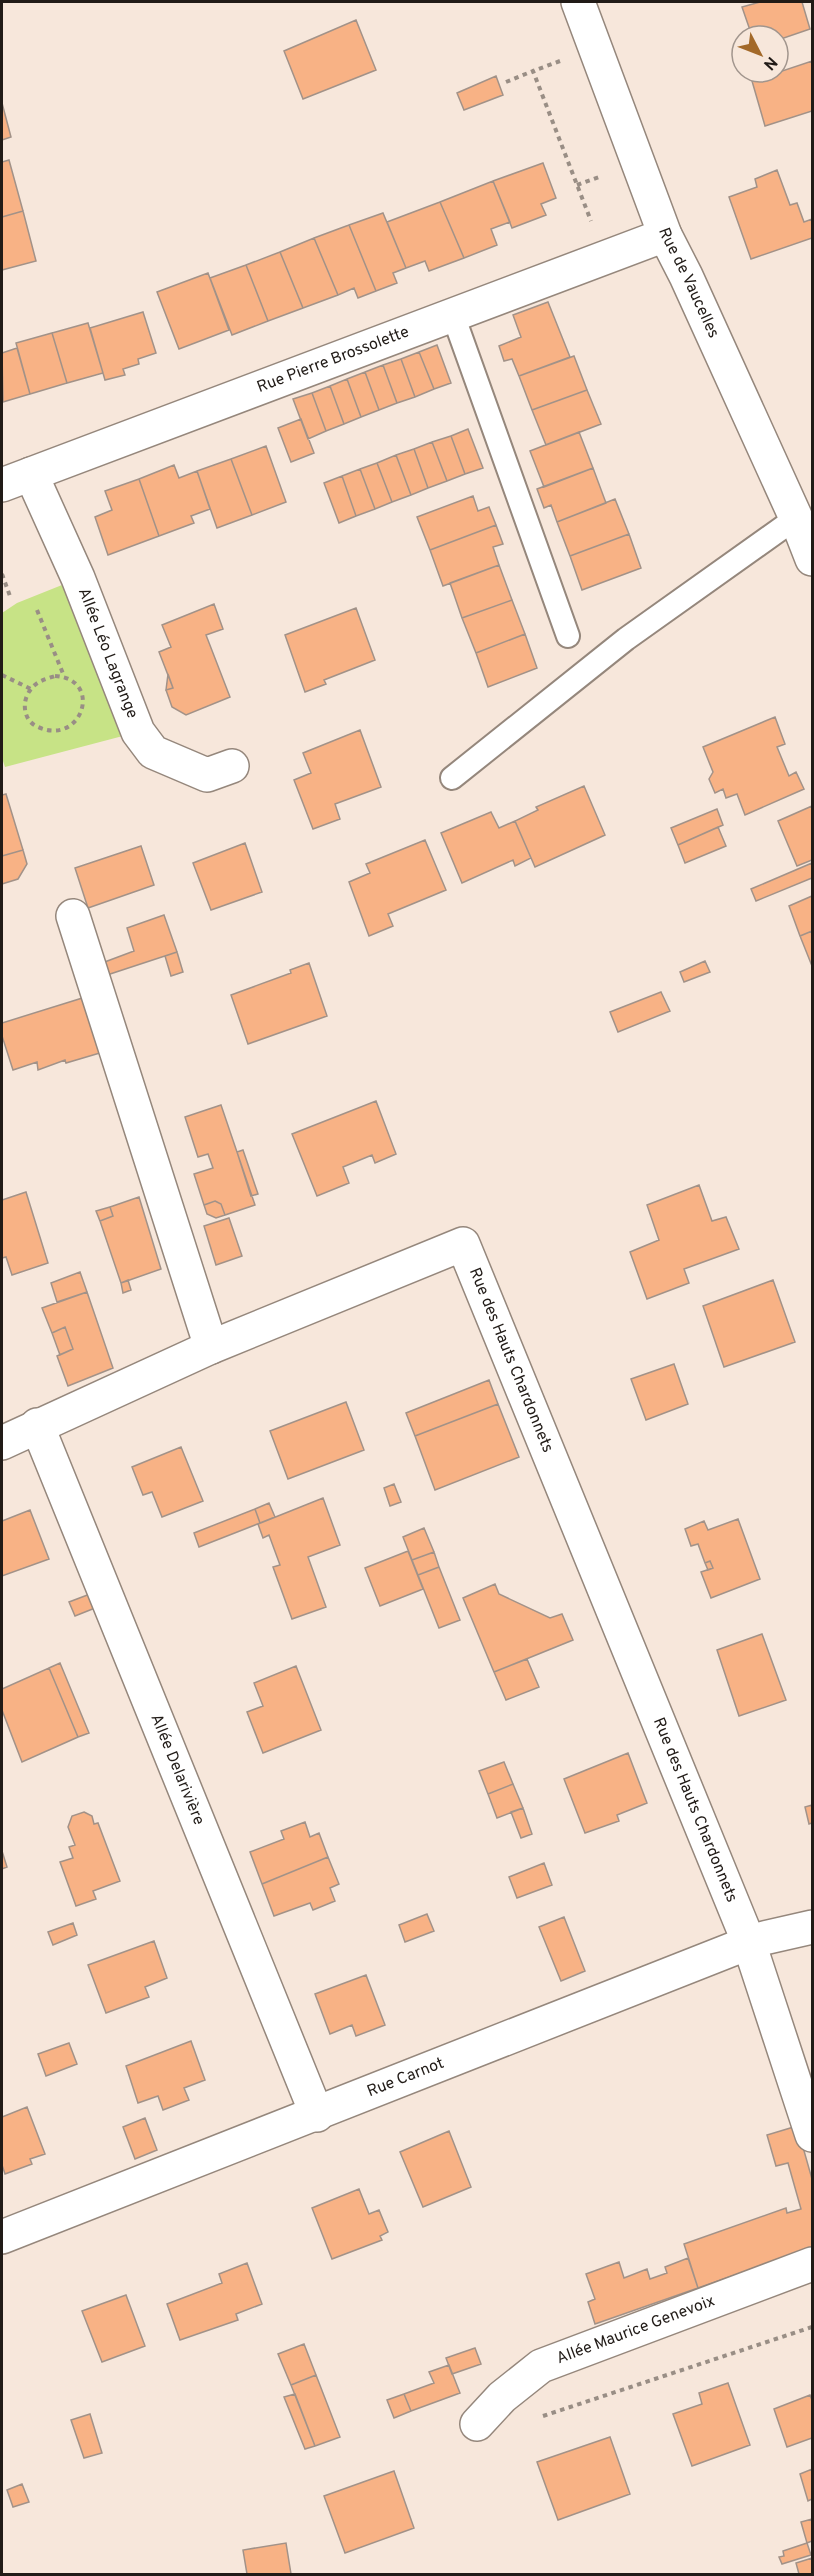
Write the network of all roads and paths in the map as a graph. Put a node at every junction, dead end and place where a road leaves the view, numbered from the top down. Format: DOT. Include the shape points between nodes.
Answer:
graph roads {
  1 [pos="578,2"];
  2 [pos="595,49"];
  3 [pos="532,71"];
  4 [pos="506,82"];
  5 [pos="665,235"];
  6 [pos="606,258"];
  7 [pos="453,315"];
  8 [pos="16,479"];
  9 [pos="796,518"];
  10 [pos="813,559"];
  11 [pos="2,574"];
  12 [pos="11,599"];
  13 [pos="37,610"];
  14 [pos="568,636"];
  15 [pos="2,675"];
  16 [pos="64,676"];
  17 [pos="31,689"];
  18 [pos="232,766"];
  19 [pos="453,778"];
  20 [pos="73,916"];
  21 [pos="211,1347"];
  22 [pos="37,1425"];
  23 [pos="2,1440"];
  24 [pos="813,1927"];
  25 [pos="749,1943"];
  26 [pos="316,2115"];
  27 [pos="813,2135"];
  28 [pos="2,2238"];
  29 [pos="813,2264"];
  30 [pos="813,2327"];
  31 [pos="536,2419"];
  32 [pos="477,2424"];
  1 -- 2 [label="street, Rue de Vaucelles"];
  2 -- 3 [label="path"];
  2 -- 5 [label="street, Rue de Vaucelles"];
  3 -- 4 [label="path"];
  3 -- 6 [label="path"];
  5 -- 6 [label="street, Rue Pierre Brossolette"];
  5 -- 9 [label="street, Rue de Vaucelles"];
  6 -- 7 [label="street, Rue Pierre Brossolette"];
  7 -- 8 [label="street, Rue Pierre Brossolette"];
  7 -- 14 [label="lane"];
  8 -- 18 [label="street, Allée Léo Lagrange" via="78,578 138,732 153,752 207,775"];
  9 -- 10 [label="street, Rue de Vaucelles"];
  9 -- 19 [label="lane" via="626,639"];
  11 -- 12 [label="path"];
  13 -- 16 [label="path"];
  15 -- 17 [label="path"];
  16 -- 17 [label="path" via="41,680"];
  16 -- 17 [label="path" via="81,690 84,704 72,726 57,731 31,724 25,701"];
  20 -- 21 [label="street"];
  21 -- 22 [label="street, Rue des Hauts Chardonnets"];
  21 -- 25 [label="street, Rue des Hauts Chardonnets" via="463,1244"];
  22 -- 23 [label="street, Rue des Hauts Chardonnets"];
  22 -- 26 [label="street, Allée Delarivière"];
  24 -- 25 [label="street, Rue Carnot"];
  25 -- 26 [label="street, Rue Carnot"];
  25 -- 27 [label="street, Rue des Hauts Chardonnets"];
  26 -- 28 [label="street, Rue Carnot"];
  29 -- 32 [label="street, Allée Maurice Genevoix" via="541,2366 502,2397"];
  30 -- 31 [label="path"];
}
